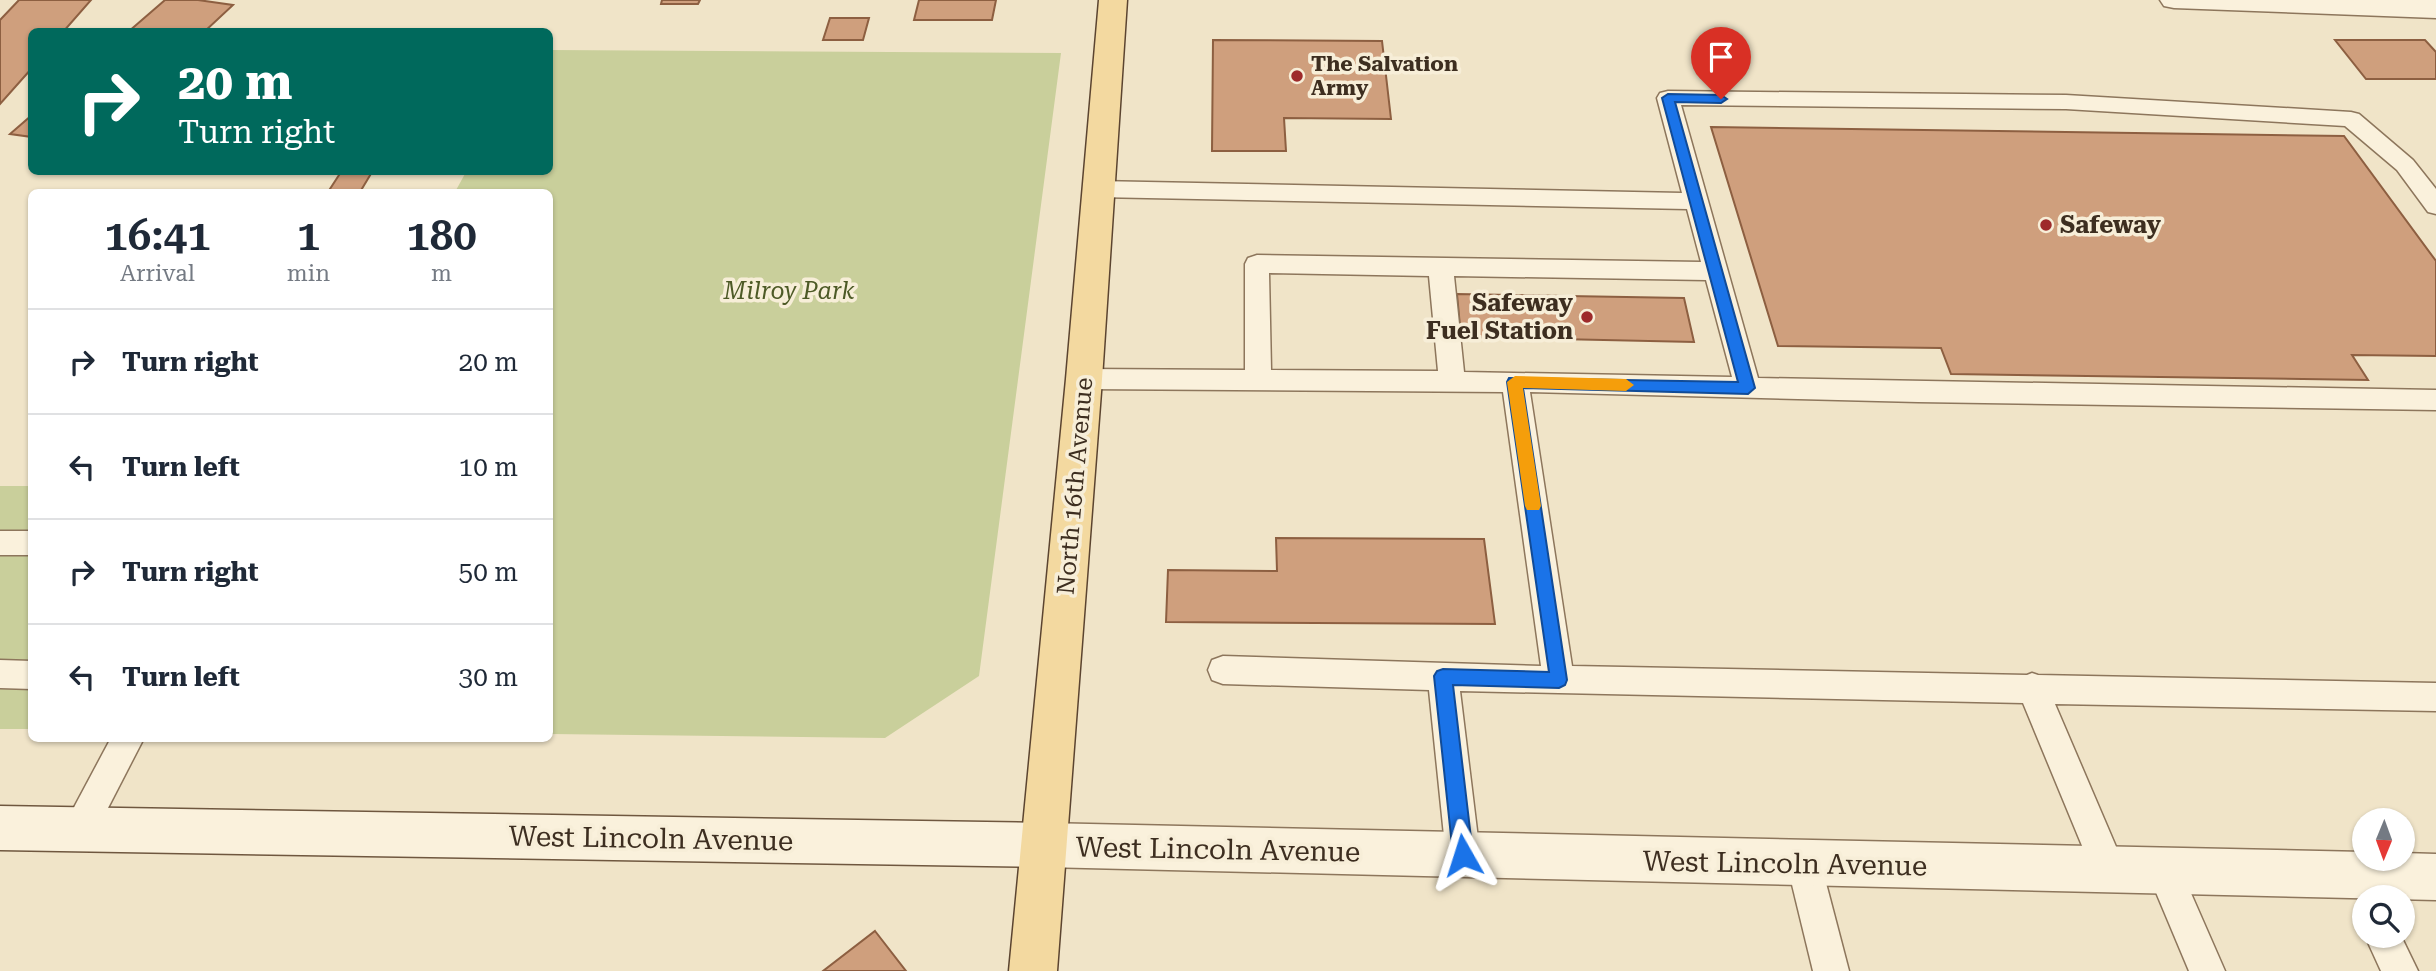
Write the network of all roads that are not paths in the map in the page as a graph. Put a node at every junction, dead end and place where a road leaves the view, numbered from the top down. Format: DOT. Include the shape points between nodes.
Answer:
graph roads {
  1 [pos="1113,0"];
  2 [pos="2174,0"];
  3 [pos="2436,9"];
  4 [pos="1097,189"];
  5 [pos="1696,201"];
  6 [pos="2436,206"];
  7 [pos="1441,267"];
  8 [pos="1716,271"];
  9 [pos="1084,379"];
  10 [pos="1258,380"];
  11 [pos="1452,382"];
  12 [pos="1515,382"];
  13 [pos="1748,388"];
  14 [pos="2436,400"];
  15 [pos="0,543"];
  16 [pos="28,543"];
  17 [pos="1223,670"];
  18 [pos="0,674"];
  19 [pos="28,675"];
  20 [pos="1443,676"];
  21 [pos="1559,680"];
  22 [pos="2032,687"];
  23 [pos="2436,697"];
  24 [pos="126,742"];
  25 [pos="0,828"];
  26 [pos="80,828"];
  27 [pos="1044,845"];
  28 [pos="1463,855"];
  29 [pos="1804,864"];
  30 [pos="2109,870"];
  31 [pos="2164,871"];
  32 [pos="2436,877"];
  33 [pos="2379,885"];
  34 [pos="2352,887"];
  35 [pos="2388,948"];
  36 [pos="1033,971"];
  37 [pos="1831,971"];
  38 [pos="2207,971"];
  39 [pos="2400,971"];
  1 -- 4 [label="main road, North 16th Avenue"];
  2 -- 3 [label="street"];
  4 -- 5 [label="lane"];
  4 -- 9 [label="main road, North 16th Avenue"];
  5 -- 6 [label="lane" via="1668,98 2066,102 2351,118 2405,165"];
  5 -- 8 [label="lane"];
  7 -- 8 [label="lane"];
  7 -- 10 [label="lane" via="1257,264"];
  7 -- 11 [label="lane"];
  8 -- 13 [label="lane"];
  9 -- 10 [label="lane"];
  9 -- 27 [label="main road, North 16th Avenue"];
  10 -- 11 [label="lane"];
  11 -- 12 [label="lane"];
  12 -- 13 [label="lane"];
  12 -- 21 [label="lane"];
  13 -- 14 [label="lane"];
  15 -- 16 [label="lane"];
  17 -- 20 [label="lane"];
  18 -- 19 [label="lane"];
  20 -- 21 [label="lane"];
  20 -- 28 [label="lane"];
  21 -- 22 [label="lane"];
  22 -- 23 [label="lane"];
  22 -- 30 [label="lane"];
  24 -- 26 [label="lane"];
  25 -- 26 [label="street, West Lincoln Avenue"];
  26 -- 27 [label="street, West Lincoln Avenue"];
  27 -- 28 [label="street, West Lincoln Avenue"];
  27 -- 36 [label="main road, North 16th Avenue"];
  28 -- 29 [label="street, West Lincoln Avenue"];
  29 -- 30 [label="street, West Lincoln Avenue"];
  29 -- 37 [label="lane"];
  30 -- 31 [label="street, West Lincoln Avenue"];
  31 -- 34 [label="street, West Lincoln Avenue"];
  31 -- 38 [label="lane"];
  32 -- 33 [label="street, West Lincoln Avenue"];
  35 -- 39 [label="lane"];
}
